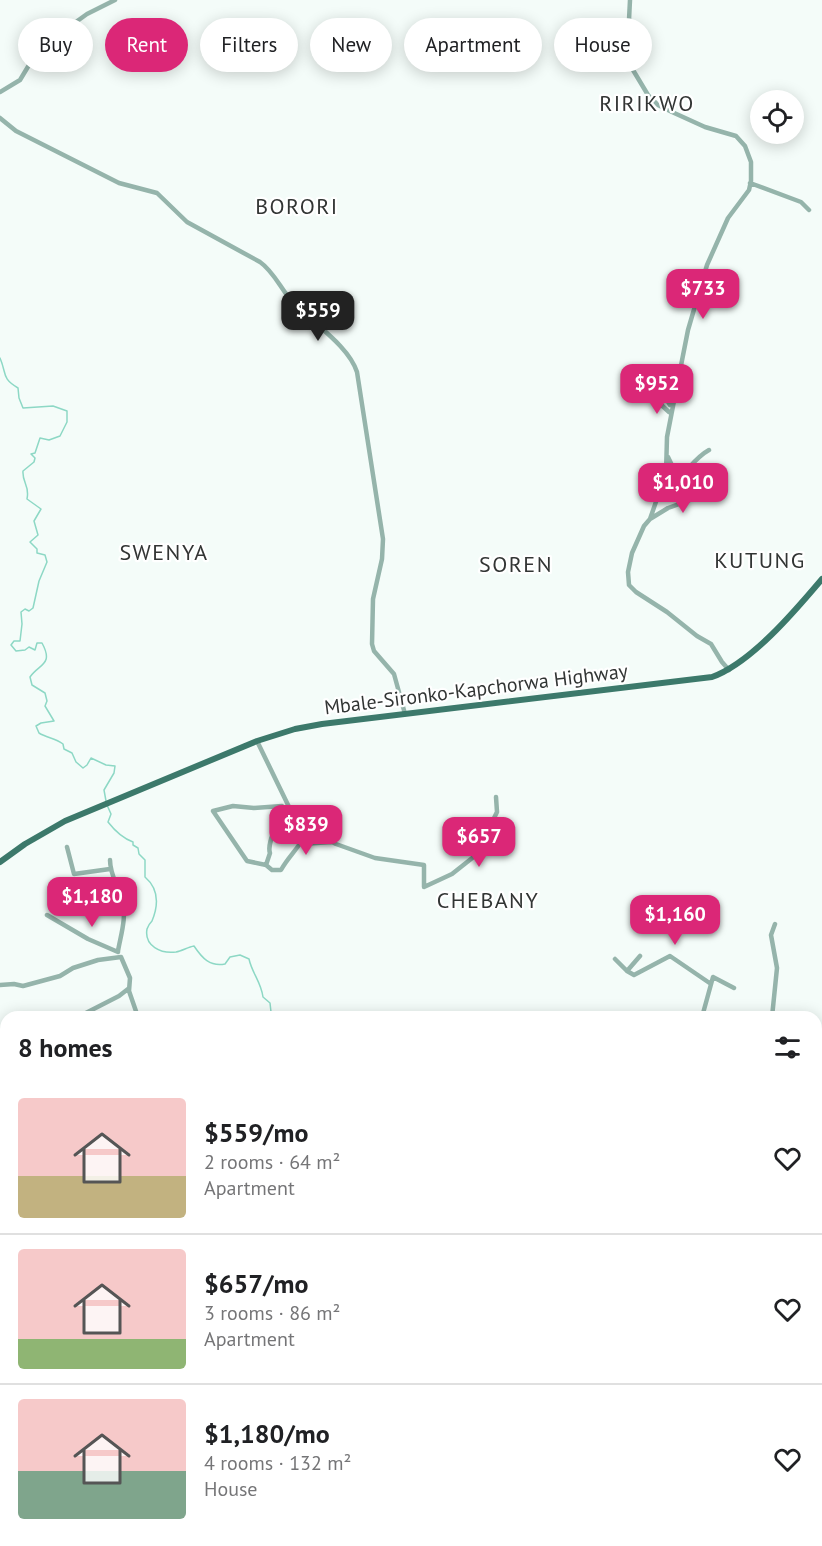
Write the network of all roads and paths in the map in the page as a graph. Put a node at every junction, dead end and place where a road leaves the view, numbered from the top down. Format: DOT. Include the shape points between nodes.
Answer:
graph roads {
  1 [pos="115,0"];
  2 [pos="630,0"];
  3 [pos="0,92"];
  4 [pos="0,118"];
  5 [pos="750,183"];
  6 [pos="809,210"];
  7 [pos="636,380"];
  8 [pos="678,381"];
  9 [pos="656,400"];
  10 [pos="670,405"];
  11 [pos="669,412"];
  12 [pos="709,450"];
  13 [pos="667,454"];
  14 [pos="709,493"];
  15 [pos="650,519"];
  16 [pos="822,579"];
  17 [pos="729,670"];
  18 [pos="405,714"];
  19 [pos="257,741"];
  20 [pos="496,797"];
  21 [pos="295,816"];
  22 [pos="308,829"];
  23 [pos="275,830"];
  24 [pos="333,842"];
  25 [pos="301,844"];
  26 [pos="67,847"];
  27 [pos="110,860"];
  28 [pos="0,862"];
  29 [pos="266,865"];
  30 [pos="110,870"];
  31 [pos="47,915"];
  32 [pos="775,924"];
  33 [pos="118,951"];
  34 [pos="640,956"];
  35 [pos="121,957"];
  36 [pos="615,959"];
  37 [pos="627,971"];
  38 [pos="711,984"];
  39 [pos="0,985"];
  40 [pos="734,988"];
  41 [pos="128,989"];
  42 [pos="90,1011"];
  43 [pos="136,1011"];
  44 [pos="704,1011"];
  45 [pos="773,1011"];
  1 -- 3 [label="street" via="73,23 35,55 20,80"];
  2 -- 5 [label="street" via="627,60 648,95 672,112 736,136 751,162"];
  4 -- 18 [label="street" via="16,131 119,183 158,193 187,222 260,262 297,307 351,358 357,372 383,539 373,599 372,644 394,674"];
  5 -- 6 [label="street" via="801,202"];
  5 -- 8 [label="street" via="745,197 728,218 707,265"];
  7 -- 9 [label="street"];
  8 -- 10 [label="street"];
  8 -- 13 [label="street"];
  9 -- 10 [label="street" via="667,400"];
  9 -- 11 [label="street"];
  10 -- 11 [label="street"];
  11 -- 13 [label="street"];
  12 -- 13 [label="street" via="697,456 679,480"];
  13 -- 15 [label="street" via="664,481"];
  14 -- 15 [label="street"];
  15 -- 17 [label="street" via="630,560 629,585 711,644"];
  16 -- 17 [label="main road, Mbale-Sironko-Kapchorwa Highway" via="784,623"];
  17 -- 18 [label="main road, Mbale-Sironko-Kapchorwa Highway" via="673,683"];
  18 -- 19 [label="main road, Mbale-Sironko-Kapchorwa Highway" via="322,724"];
  19 -- 21 [label="street"];
  19 -- 28 [label="main road, Mbale-Sironko-Kapchorwa Highway" via="65,821"];
  20 -- 24 [label="street" via="497,813 476,855 452,874 424,887 424,865 375,858"];
  21 -- 22 [label="street"];
  21 -- 23 [label="street"];
  22 -- 24 [label="street"];
  22 -- 25 [label="street"];
  23 -- 29 [label="street"];
  23 -- 29 [label="street" via="282,806 233,806 213,811 247,861"];
  24 -- 25 [label="street"];
  25 -- 29 [label="street" via="281,870"];
  26 -- 30 [label="street" via="74,874"];
  27 -- 30 [label="street"];
  30 -- 33 [label="street" via="122,901 124,921"];
  31 -- 33 [label="street"];
  32 -- 45 [label="street" via="771,935 777,968"];
  33 -- 35 [label="street"];
  34 -- 37 [label="street"];
  35 -- 39 [label="street" via="98,960 23,986"];
  35 -- 41 [label="street" via="130,978"];
  36 -- 37 [label="street"];
  37 -- 38 [label="street" via="634,975 670,956"];
  38 -- 40 [label="street" via="713,977"];
  38 -- 44 [label="street"];
  41 -- 42 [label="street"];
  41 -- 43 [label="street"];
}
